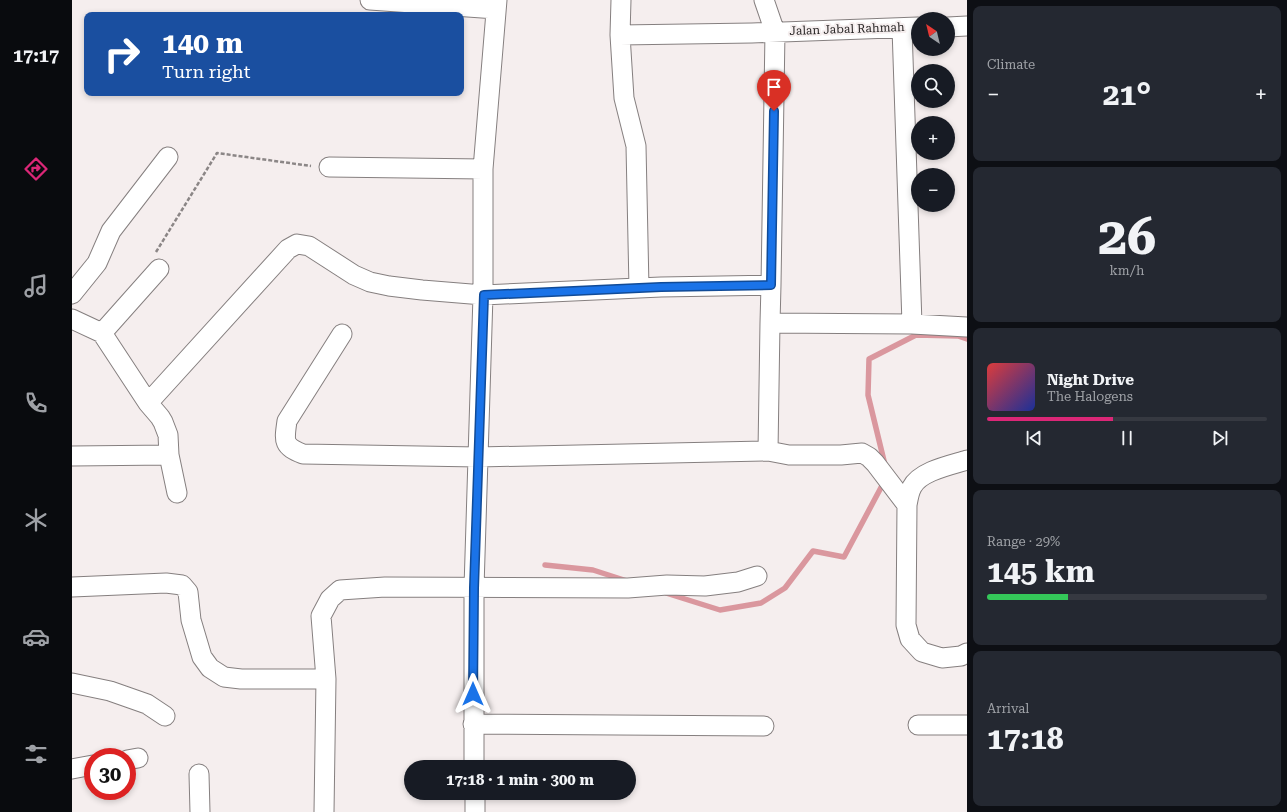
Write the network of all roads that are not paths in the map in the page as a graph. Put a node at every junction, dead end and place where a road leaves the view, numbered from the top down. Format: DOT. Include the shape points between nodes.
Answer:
graph roads {
  1 [pos="370,0"];
  2 [pos="621,0"];
  3 [pos="764,0"];
  4 [pos="497,5"];
  5 [pos="910,28"];
  6 [pos="775,32"];
  7 [pos="620,36"];
  8 [pos="168,157"];
  9 [pos="329,167"];
  10 [pos="483,169"];
  11 [pos="159,270"];
  12 [pos="771,285"];
  13 [pos="639,288"];
  14 [pos="72,294"];
  15 [pos="484,295"];
  16 [pos="72,319"];
  17 [pos="770,323"];
  18 [pos="912,324"];
  19 [pos="967,327"];
  20 [pos="102,332"];
  21 [pos="342,334"];
  22 [pos="148,403"];
  23 [pos="768,451"];
  24 [pos="169,455"];
  25 [pos="72,456"];
  26 [pos="478,457"];
  27 [pos="967,460"];
  28 [pos="177,493"];
  29 [pos="903,499"];
  30 [pos="757,576"];
  31 [pos="72,587"];
  32 [pos="474,588"];
  33 [pos="967,653"];
  34 [pos="326,679"];
  35 [pos="72,683"];
  36 [pos="165,716"];
  37 [pos="473,724"];
  38 [pos="918,724"];
  39 [pos="967,725"];
  40 [pos="764,726"];
  41 [pos="474,760"];
  42 [pos="84,767"];
  43 [pos="72,769"];
  44 [pos="199,774"];
  45 [pos="475,800"];
  46 [pos="200,812"];
  47 [pos="324,812"];
  48 [pos="475,812"];
  1 -- 4 [label="street"];
  2 -- 7 [label="street"];
  3 -- 6 [label="street"];
  4 -- 10 [label="street"];
  5 -- 6 [label="street, Jalan Jabal Rahmah"];
  5 -- 18 [label="street"];
  6 -- 7 [label="street, Jalan Jabal Rahmah"];
  6 -- 12 [label="street"];
  7 -- 13 [label="street" via="624,98 636,146"];
  8 -- 14 [label="street" via="111,231 97,263"];
  9 -- 10 [label="street"];
  10 -- 15 [label="street"];
  11 -- 20 [label="street"];
  12 -- 13 [label="street"];
  12 -- 17 [label="street"];
  13 -- 15 [label="street"];
  15 -- 22 [label="street" via="402,288 370,282 354,275 309,246 297,244 288,249"];
  15 -- 26 [label="street"];
  16 -- 20 [label="street"];
  17 -- 18 [label="street"];
  17 -- 23 [label="street"];
  18 -- 19 [label="street"];
  20 -- 22 [label="street"];
  21 -- 26 [label="street" via="287,421 285,438 290,449 303,454"];
  22 -- 24 [label="street" via="166,428"];
  23 -- 26 [label="street"];
  23 -- 29 [label="street" via="790,455 862,453 875,463"];
  24 -- 25 [label="street"];
  24 -- 28 [label="street"];
  26 -- 32 [label="street"];
  27 -- 29 [label="street" via="920,477"];
  29 -- 33 [label="street" via="906,625 910,639 922,652 942,658"];
  30 -- 32 [label="street" via="738,582 705,586"];
  31 -- 34 [label="street" via="166,583 182,585 188,592 191,620 202,657 210,668 224,677 241,679"];
  32 -- 34 [label="street" via="385,586 340,590 330,599 321,616"];
  32 -- 37 [label="street"];
  34 -- 47 [label="street"];
  35 -- 36 [label="street" via="110,691 147,704"];
  37 -- 40 [label="street"];
  37 -- 41 [label="street"];
  38 -- 39 [label="street"];
  42 -- 43 [label="street"];
  44 -- 46 [label="street"];
  45 -- 48 [label="street"];
}
